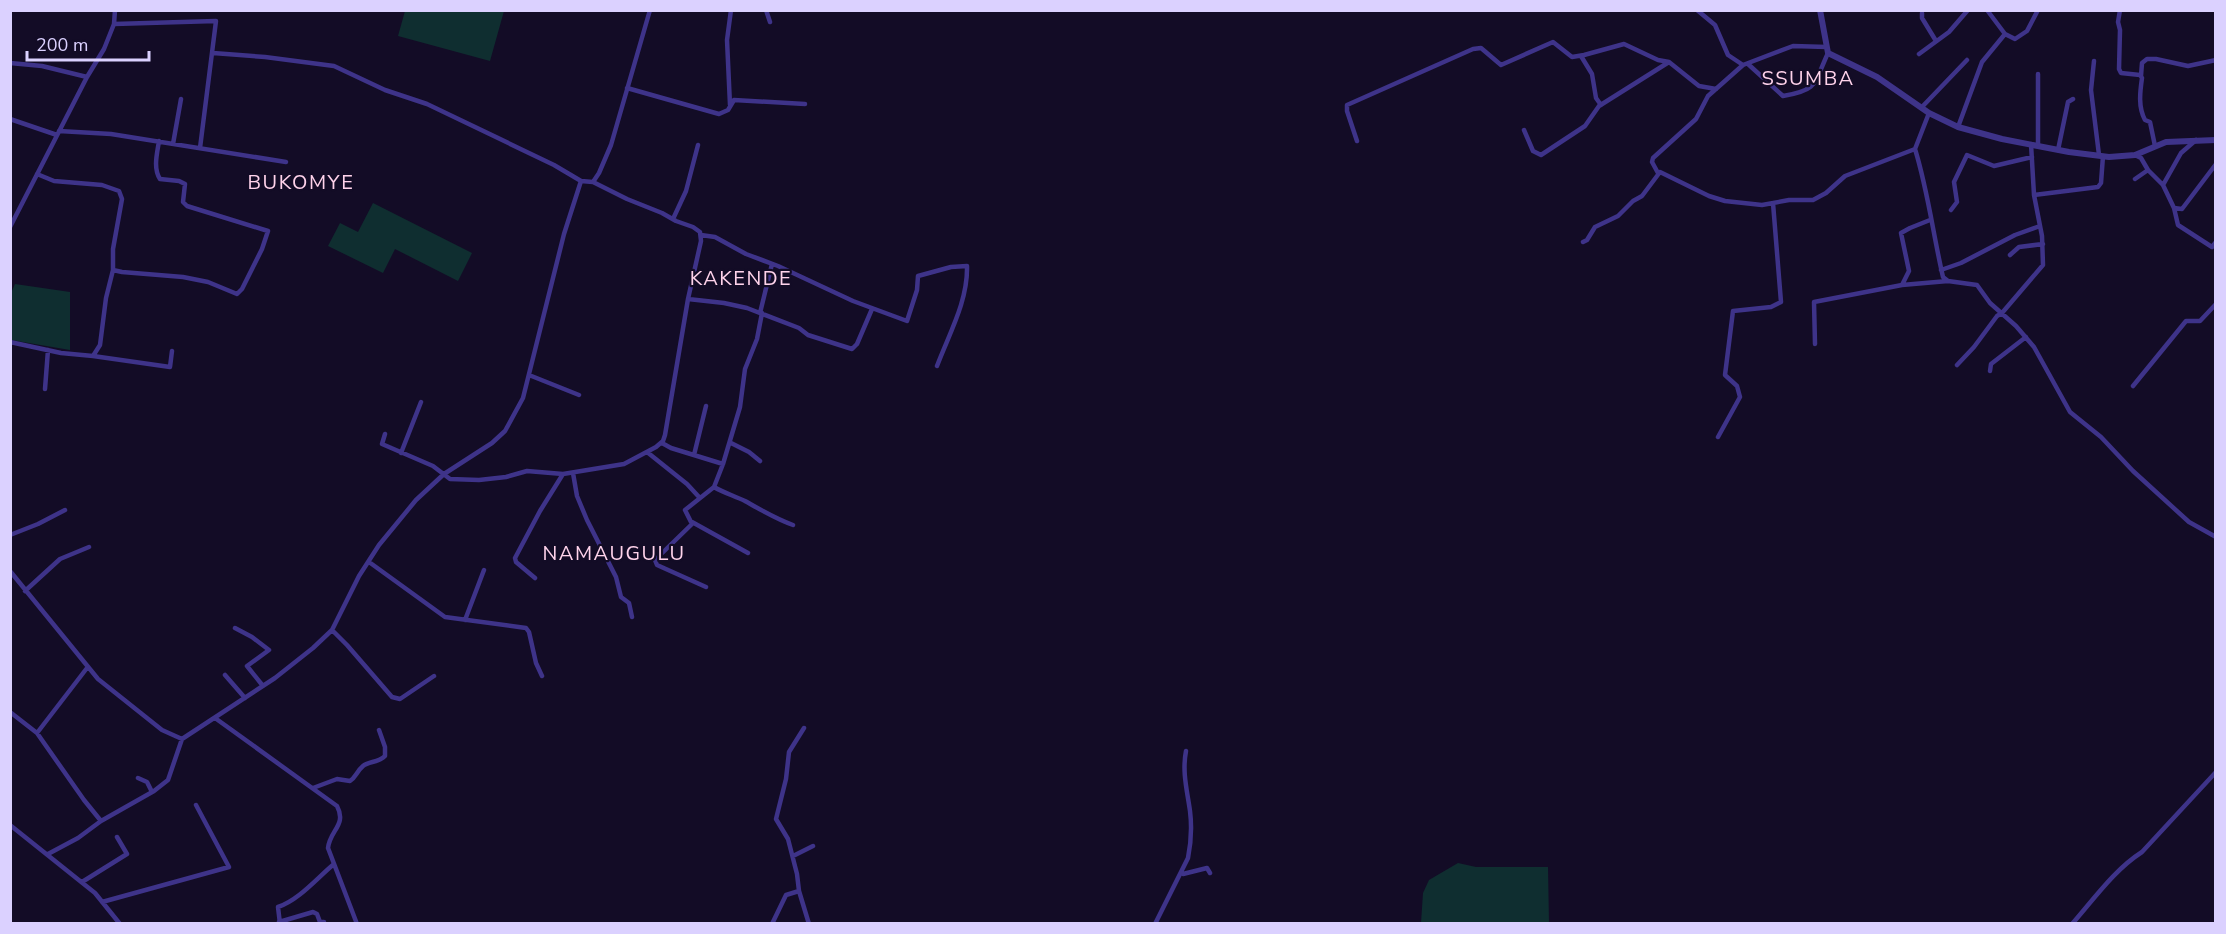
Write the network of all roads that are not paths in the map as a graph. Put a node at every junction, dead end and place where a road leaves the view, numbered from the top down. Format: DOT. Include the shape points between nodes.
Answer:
graph roads {
  1 [pos="116,10"];
  2 [pos="650,10"];
  3 [pos="731,10"];
  4 [pos="766,10"];
  5 [pos="1697,10"];
  6 [pos="1820,10"];
  7 [pos="1968,10"];
  8 [pos="1987,10"];
  9 [pos="2038,10"];
  10 [pos="2120,10"];
  11 [pos="1922,13"];
  12 [pos="770,22"];
  13 [pos="114,24"];
  14 [pos="2005,34"];
  15 [pos="1936,41"];
  16 [pos="1828,50"];
  17 [pos="213,53"];
  18 [pos="1919,54"];
  19 [pos="1581,56"];
  20 [pos="1967,60"];
  21 [pos="2216,60"];
  22 [pos="2094,61"];
  23 [pos="1669,62"];
  24 [pos="10,63"];
  25 [pos="1745,64"];
  26 [pos="2038,74"];
  27 [pos="87,77"];
  28 [pos="2141,77"];
  29 [pos="627,88"];
  30 [pos="1716,89"];
  31 [pos="181,99"];
  32 [pos="2073,99"];
  33 [pos="805,104"];
  34 [pos="1601,105"];
  35 [pos="730,107"];
  36 [pos="1922,108"];
  37 [pos="1929,113"];
  38 [pos="10,119"];
  39 [pos="1958,127"];
  40 [pos="1524,130"];
  41 [pos="58,133"];
  42 [pos="2196,140"];
  43 [pos="2216,140"];
  44 [pos="159,141"];
  45 [pos="1357,141"];
  46 [pos="173,144"];
  47 [pos="698,145"];
  48 [pos="2035,145"];
  49 [pos="2155,146"];
  50 [pos="200,148"];
  51 [pos="1915,150"];
  52 [pos="2058,150"];
  53 [pos="2135,155"];
  54 [pos="2101,156"];
  55 [pos="2032,157"];
  56 [pos="286,162"];
  57 [pos="2216,164"];
  58 [pos="2148,170"];
  59 [pos="1658,173"];
  60 [pos="38,174"];
  61 [pos="2134,178"];
  62 [pos="581,181"];
  63 [pos="593,182"];
  64 [pos="2163,185"];
  65 [pos="2034,195"];
  66 [pos="1773,203"];
  67 [pos="2174,208"];
  68 [pos="1951,210"];
  69 [pos="673,219"];
  70 [pos="1930,220"];
  71 [pos="2040,226"];
  72 [pos="10,228"];
  73 [pos="702,235"];
  74 [pos="1583,242"];
  75 [pos="2216,242"];
  76 [pos="2043,244"];
  77 [pos="2010,255"];
  78 [pos="772,264"];
  79 [pos="113,270"];
  80 [pos="1941,270"];
  81 [pos="1948,280"];
  82 [pos="1902,285"];
  83 [pos="688,299"];
  84 [pos="2216,304"];
  85 [pos="872,309"];
  86 [pos="761,313"];
  87 [pos="2002,313"];
  88 [pos="2026,337"];
  89 [pos="10,342"];
  90 [pos="1815,344"];
  91 [pos="48,350"];
  92 [pos="172,351"];
  93 [pos="93,356"];
  94 [pos="1957,364"];
  95 [pos="937,366"];
  96 [pos="1990,371"];
  97 [pos="529,375"];
  98 [pos="2133,386"];
  99 [pos="45,389"];
  100 [pos="579,395"];
  101 [pos="421,402"];
  102 [pos="706,406"];
  103 [pos="385,434"];
  104 [pos="1718,438"];
  105 [pos="662,442"];
  106 [pos="731,443"];
  107 [pos="647,452"];
  108 [pos="401,453"];
  109 [pos="694,455"];
  110 [pos="760,461"];
  111 [pos="723,464"];
  112 [pos="573,473"];
  113 [pos="444,474"];
  114 [pos="563,474"];
  115 [pos="714,487"];
  116 [pos="699,497"];
  117 [pos="64,510"];
  118 [pos="692,522"];
  119 [pos="793,525"];
  120 [pos="10,535"];
  121 [pos="2216,537"];
  122 [pos="89,547"];
  123 [pos="748,553"];
  124 [pos="369,562"];
  125 [pos="484,570"];
  126 [pos="11,574"];
  127 [pos="535,578"];
  128 [pos="706,587"];
  129 [pos="25,591"];
  130 [pos="632,618"];
  131 [pos="465,620"];
  132 [pos="235,628"];
  133 [pos="332,630"];
  134 [pos="87,668"];
  135 [pos="225,675"];
  136 [pos="434,676"];
  137 [pos="542,676"];
  138 [pos="263,686"];
  139 [pos="245,698"];
  140 [pos="10,712"];
  141 [pos="215,718"];
  142 [pos="804,728"];
  143 [pos="379,730"];
  144 [pos="37,733"];
  145 [pos="182,739"];
  146 [pos="1186,751"];
  147 [pos="2216,772"];
  148 [pos="138,778"];
  149 [pos="313,788"];
  150 [pos="152,792"];
  151 [pos="196,805"];
  152 [pos="101,821"];
  153 [pos="10,825"];
  154 [pos="117,837"];
  155 [pos="813,846"];
  156 [pos="48,854"];
  157 [pos="793,856"];
  158 [pos="334,864"];
  159 [pos="1180,872"];
  160 [pos="1210,873"];
  161 [pos="82,882"];
  162 [pos="799,891"];
  163 [pos="102,902"];
  164 [pos="324,921"];
  165 [pos="279,923"];
  166 [pos="120,924"];
  167 [pos="357,924"];
  168 [pos="772,924"];
  169 [pos="809,924"];
  170 [pos="1155,924"];
  171 [pos="2072,924"];
  1 -- 13 [label="street"];
  2 -- 29 [label="street"];
  3 -- 35 [label="street" via="727,40"];
  4 -- 12 [label="street"];
  5 -- 25 [label="street" via="1715,25 1728,55"];
  6 -- 16 [label="street"];
  7 -- 15 [label="street"];
  8 -- 14 [label="street"];
  9 -- 14 [label="street" via="2023,34 2015,39"];
  10 -- 28 [label="street" via="2119,69 2125,75"];
  11 -- 15 [label="street"];
  13 -- 17 [label="street" via="216,21"];
  13 -- 27 [label="street"];
  14 -- 39 [label="street" via="1982,62"];
  15 -- 18 [label="street"];
  16 -- 25 [label="street" via="1793,46"];
  16 -- 25 [label="street" via="1818,79 1804,93 1783,96"];
  16 -- 36 [label="street" via="1877,76"];
  17 -- 50 [label="street"];
  17 -- 62 [label="street" via="334,66 427,104"];
  19 -- 23 [label="street" via="1624,44"];
  19 -- 34 [label="street" via="1592,74"];
  19 -- 45 [label="street" via="1572,57 1553,42 1501,65 1484,49 1473,49 1347,105"];
  20 -- 36 [label="street"];
  21 -- 28 [label="street" via="2188,66 2146,59"];
  22 -- 54 [label="street" via="2091,90"];
  23 -- 30 [label="street" via="1699,86"];
  23 -- 34 [label="street"];
  24 -- 27 [label="street"];
  25 -- 30 [label="street"];
  26 -- 48 [label="street"];
  27 -- 41 [label="street"];
  28 -- 49 [label="street" via="2142,115 2153,126"];
  29 -- 35 [label="street" via="719,114"];
  29 -- 63 [label="street" via="611,145"];
  30 -- 59 [label="street" via="1696,118 1652,159"];
  31 -- 46 [label="street"];
  32 -- 52 [label="street" via="2068,102"];
  33 -- 35 [label="street" via="734,100"];
  34 -- 40 [label="street" via="1585,126 1541,155 1533,151"];
  36 -- 37 [label="street"];
  37 -- 39 [label="street"];
  37 -- 51 [label="street"];
  38 -- 41 [label="street"];
  39 -- 48 [label="street"];
  41 -- 44 [label="street" via="111,134"];
  41 -- 60 [label="street"];
  42 -- 43 [label="street"];
  42 -- 49 [label="street"];
  42 -- 64 [label="street" via="2181,153"];
  44 -- 46 [label="street"];
  44 -- 79 [label="street" via="157,175 184,184 183,202 187,206 261,227 268,231 268,236 237,294 183,277"];
  46 -- 50 [label="street"];
  47 -- 69 [label="street" via="686,191"];
  48 -- 52 [label="street"];
  48 -- 55 [label="street"];
  49 -- 53 [label="street"];
  50 -- 56 [label="street"];
  51 -- 66 [label="street" via="1845,176 1813,200"];
  51 -- 70 [label="street" via="1926,187"];
  52 -- 54 [label="street"];
  53 -- 54 [label="street"];
  53 -- 58 [label="street"];
  54 -- 65 [label="street" via="2098,187"];
  55 -- 65 [label="street"];
  55 -- 68 [label="street" via="1994,166 1967,156 1954,182 1957,202"];
  57 -- 67 [label="street" via="2182,209"];
  58 -- 61 [label="street"];
  58 -- 64 [label="street"];
  59 -- 66 [label="street" via="1725,201 1752,206"];
  59 -- 74 [label="street" via="1642,196 1618,216 1595,227"];
  60 -- 72 [label="street"];
  60 -- 79 [label="street" via="54,181 102,185 120,191"];
  62 -- 63 [label="street"];
  62 -- 97 [label="street"];
  63 -- 69 [label="street"];
  64 -- 67 [label="street"];
  65 -- 71 [label="street"];
  66 -- 104 [label="street" via="1781,302 1733,311 1725,375 1737,386 1740,397"];
  67 -- 75 [label="street" via="2181,228 2212,247"];
  69 -- 73 [label="street"];
  70 -- 80 [label="street"];
  70 -- 82 [label="street" via="1901,233 1909,271"];
  71 -- 76 [label="street"];
  71 -- 80 [label="street"];
  73 -- 78 [label="street" via="715,237"];
  73 -- 83 [label="street"];
  76 -- 77 [label="street" via="2019,247"];
  76 -- 87 [label="street" via="2043,267"];
  78 -- 85 [label="street"];
  78 -- 86 [label="street"];
  79 -- 93 [label="street" via="100,345"];
  80 -- 81 [label="street"];
  81 -- 82 [label="street"];
  81 -- 87 [label="street" via="1977,285"];
  82 -- 90 [label="street" via="1814,302"];
  83 -- 86 [label="street"];
  83 -- 105 [label="street"];
  84 -- 98 [label="street" via="2200,321 2186,321"];
  85 -- 86 [label="street" via="852,349 808,335"];
  85 -- 95 [label="street" via="907,321 918,276 967,266 968,284"];
  86 -- 106 [label="street"];
  87 -- 88 [label="street"];
  87 -- 94 [label="street"];
  88 -- 96 [label="street" via="1991,364"];
  88 -- 121 [label="street" via="2070,412 2189,522"];
  89 -- 91 [label="street"];
  91 -- 93 [label="street"];
  91 -- 99 [label="street"];
  92 -- 93 [label="street" via="170,367"];
  97 -- 100 [label="street"];
  97 -- 113 [label="street" via="523,398 505,431"];
  101 -- 108 [label="street"];
  102 -- 109 [label="street"];
  103 -- 108 [label="street" via="382,444"];
  105 -- 107 [label="street"];
  105 -- 109 [label="street"];
  106 -- 110 [label="street"];
  106 -- 111 [label="street"];
  107 -- 112 [label="street" via="624,464"];
  107 -- 116 [label="street"];
  108 -- 113 [label="street"];
  109 -- 111 [label="street"];
  111 -- 115 [label="street"];
  112 -- 114 [label="street"];
  112 -- 130 [label="street" via="583,512 619,591 629,603"];
  113 -- 114 [label="street" via="450,479 479,480 527,471"];
  113 -- 124 [label="street" via="416,500"];
  114 -- 127 [label="street" via="515,558"];
  115 -- 116 [label="street"];
  115 -- 119 [label="street"];
  116 -- 118 [label="street" via="685,510"];
  117 -- 120 [label="street"];
  118 -- 123 [label="street"];
  118 -- 128 [label="street" via="654,562"];
  122 -- 129 [label="street" via="60,559"];
  124 -- 131 [label="street" via="446,617"];
  124 -- 133 [label="street"];
  125 -- 131 [label="street"];
  126 -- 129 [label="street"];
  129 -- 134 [label="street"];
  131 -- 137 [label="street" via="526,627"];
  132 -- 138 [label="street" via="269,650 247,666"];
  133 -- 136 [label="street" via="396,699"];
  133 -- 138 [label="street"];
  134 -- 144 [label="street"];
  134 -- 145 [label="street" via="143,716"];
  135 -- 139 [label="street"];
  138 -- 139 [label="street"];
  139 -- 141 [label="street"];
  140 -- 144 [label="street"];
  141 -- 145 [label="street"];
  141 -- 149 [label="street"];
  142 -- 157 [label="street" via="789,752 776,819"];
  143 -- 149 [label="street" via="385,747 382,759 363,766 350,781 337,779"];
  144 -- 152 [label="street"];
  145 -- 150 [label="street" via="168,780"];
  146 -- 159 [label="street" via="1185,784 1191,830 1188,858"];
  147 -- 171 [label="street" via="2142,852 2099,891"];
  148 -- 150 [label="street" via="147,782"];
  149 -- 158 [label="street" via="337,806 341,816 328,843"];
  150 -- 152 [label="street"];
  151 -- 163 [label="street" via="228,867"];
  152 -- 156 [label="street"];
  153 -- 156 [label="street"];
  154 -- 161 [label="street" via="127,854"];
  155 -- 157 [label="street"];
  156 -- 161 [label="street"];
  157 -- 162 [label="street"];
  158 -- 165 [label="street" via="278,907"];
  158 -- 167 [label="street"];
  159 -- 160 [label="street" via="1207,868"];
  159 -- 170 [label="street"];
  161 -- 163 [label="street"];
  162 -- 168 [label="street" via="786,895"];
  162 -- 169 [label="street"];
  163 -- 166 [label="street"];
  164 -- 165 [label="street" via="320,922 313,912"];
}
